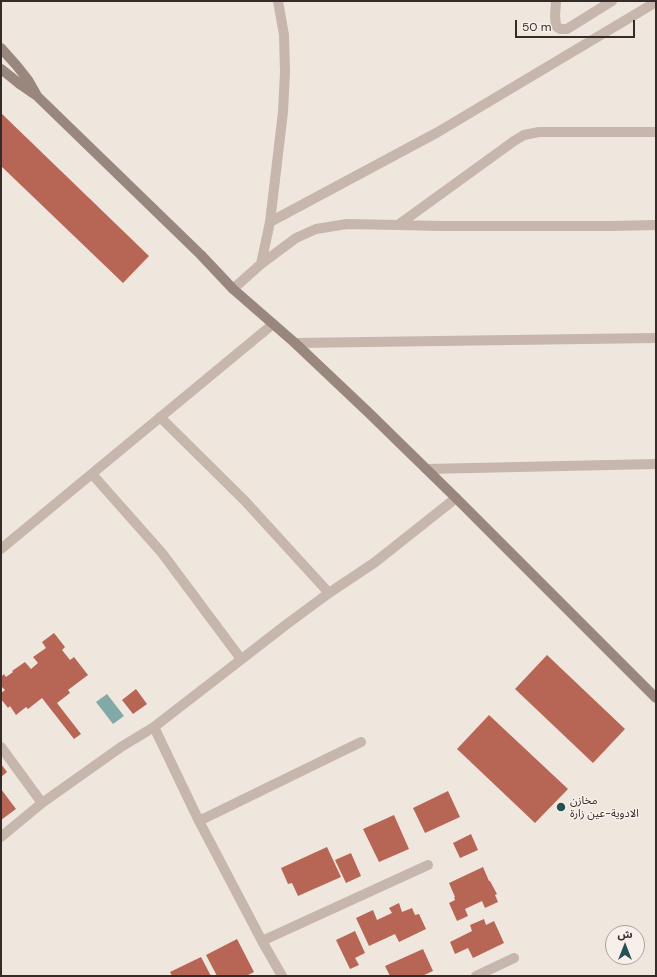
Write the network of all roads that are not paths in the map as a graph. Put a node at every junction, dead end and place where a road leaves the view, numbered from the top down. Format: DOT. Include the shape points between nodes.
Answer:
graph roads {
  1 [pos="278,1"];
  2 [pos="556,1"];
  3 [pos="612,1"];
  4 [pos="656,2"];
  5 [pos="1,48"];
  6 [pos="1,69"];
  7 [pos="37,96"];
  8 [pos="656,132"];
  9 [pos="270,222"];
  10 [pos="398,224"];
  11 [pos="656,225"];
  12 [pos="261,264"];
  13 [pos="233,289"];
  14 [pos="273,324"];
  15 [pos="656,338"];
  16 [pos="295,343"];
  17 [pos="160,418"];
  18 [pos="656,464"];
  19 [pos="426,469"];
  20 [pos="92,474"];
  21 [pos="456,498"];
  22 [pos="1,549"];
  23 [pos="329,593"];
  24 [pos="241,659"];
  25 [pos="656,698"];
  26 [pos="154,727"];
  27 [pos="361,742"];
  28 [pos="1,747"];
  29 [pos="42,802"];
  30 [pos="199,821"];
  31 [pos="1,837"];
  32 [pos="428,865"];
  33 [pos="262,941"];
  34 [pos="514,958"];
  35 [pos="279,975"];
  36 [pos="476,976"];
  1 -- 9 [label="street" via="284,35 285,72"];
  2 -- 3 [label="street" via="556,26 560,30 567,30"];
  4 -- 9 [label="street" via="438,132"];
  5 -- 7 [label="main road" via="28,80"];
  6 -- 7 [label="main road"];
  7 -- 13 [label="main road"];
  8 -- 10 [label="street" via="539,132 524,135"];
  9 -- 12 [label="street"];
  10 -- 11 [label="street"];
  10 -- 12 [label="street" via="346,224 316,229 296,238"];
  12 -- 13 [label="street"];
  13 -- 14 [label="main road"];
  14 -- 16 [label="main road"];
  14 -- 17 [label="street"];
  15 -- 16 [label="street"];
  16 -- 19 [label="main road"];
  17 -- 20 [label="street"];
  17 -- 23 [label="street" via="245,501"];
  18 -- 19 [label="street"];
  19 -- 21 [label="main road"];
  20 -- 22 [label="street"];
  20 -- 24 [label="street" via="162,553"];
  21 -- 23 [label="street" via="374,563"];
  21 -- 25 [label="main road"];
  23 -- 24 [label="street"];
  24 -- 26 [label="street"];
  26 -- 29 [label="street"];
  26 -- 30 [label="street"];
  27 -- 30 [label="street"];
  28 -- 29 [label="street"];
  29 -- 31 [label="street"];
  30 -- 33 [label="street"];
  32 -- 33 [label="street"];
  33 -- 35 [label="street"];
  34 -- 36 [label="street"];
}
